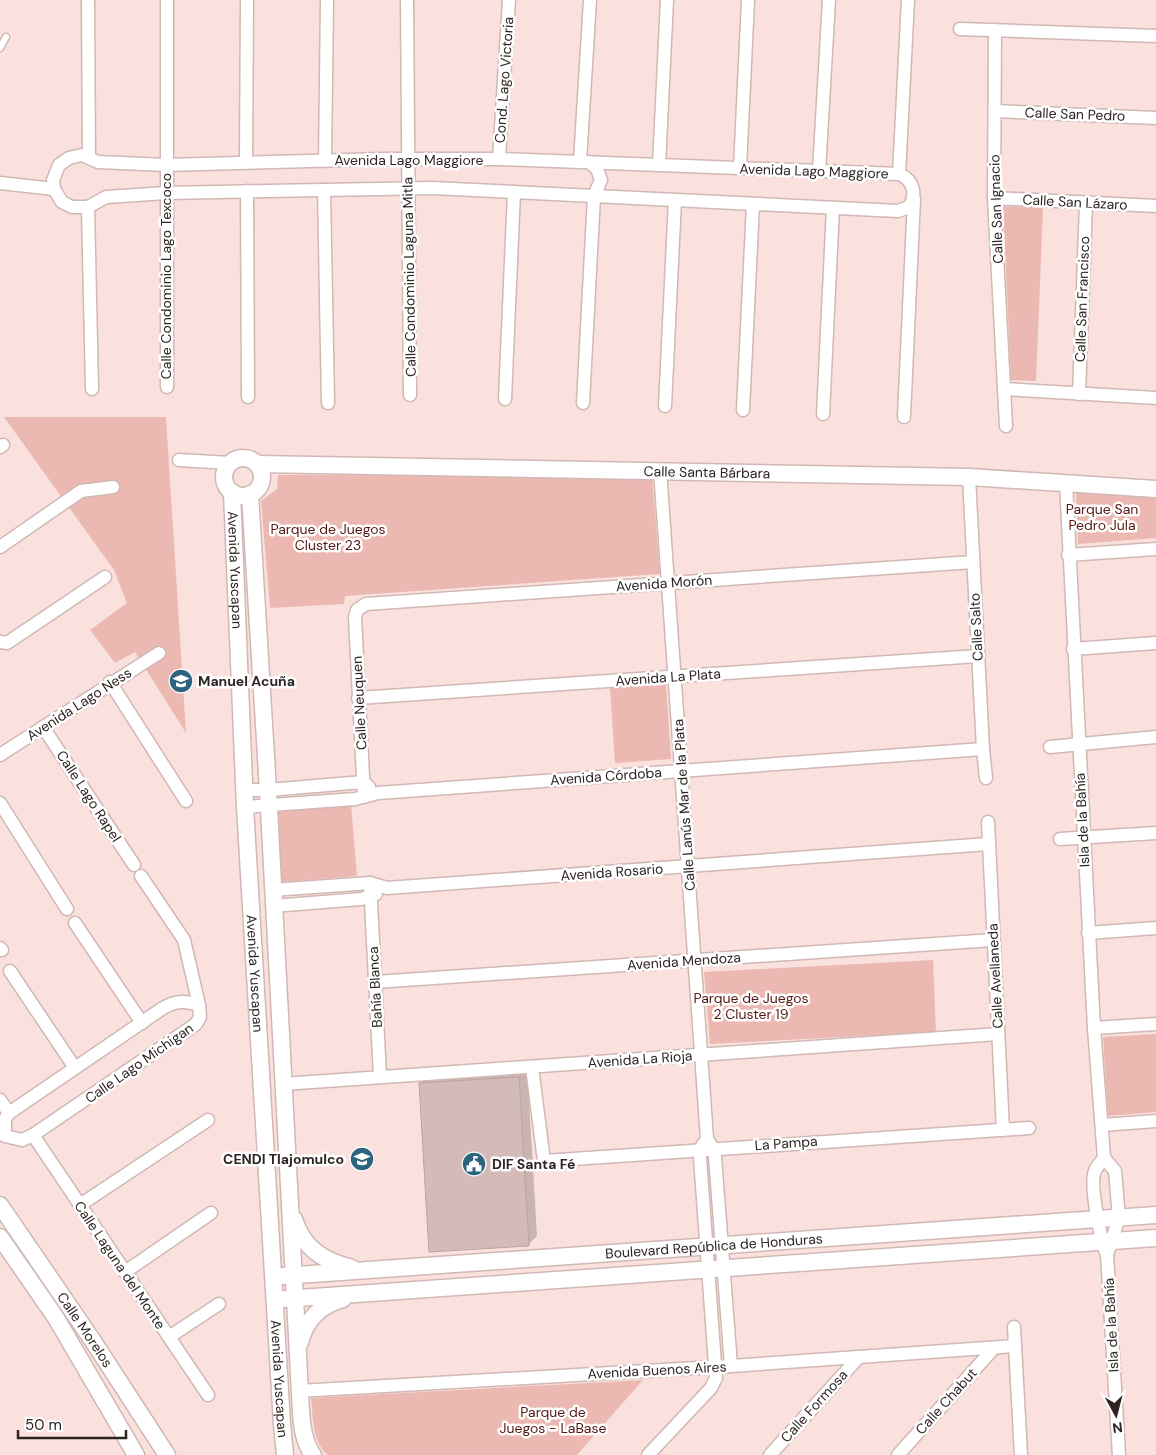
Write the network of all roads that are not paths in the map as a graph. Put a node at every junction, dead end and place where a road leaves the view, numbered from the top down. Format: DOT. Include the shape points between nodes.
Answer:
graph roads {
  1 [pos="88,0"];
  2 [pos="166,0"];
  3 [pos="247,0"];
  4 [pos="327,0"];
  5 [pos="407,0"];
  6 [pos="509,0"];
  7 [pos="590,0"];
  8 [pos="667,0"];
  9 [pos="748,0"];
  10 [pos="829,0"];
  11 [pos="908,0"];
  12 [pos="960,29"];
  13 [pos="995,30"];
  14 [pos="1156,36"];
  15 [pos="6,37"];
  16 [pos="0,48"];
  17 [pos="995,111"];
  18 [pos="1156,118"];
  19 [pos="89,157"];
  20 [pos="499,159"];
  21 [pos="407,160"];
  22 [pos="325,161"];
  23 [pos="585,161"];
  24 [pos="246,162"];
  25 [pos="659,164"];
  26 [pos="166,165"];
  27 [pos="740,168"];
  28 [pos="819,171"];
  29 [pos="899,174"];
  30 [pos="0,183"];
  31 [pos="54,188"];
  32 [pos="408,188"];
  33 [pos="324,190"];
  34 [pos="246,191"];
  35 [pos="514,192"];
  36 [pos="166,193"];
  37 [pos="914,194"];
  38 [pos="594,196"];
  39 [pos="994,198"];
  40 [pos="675,200"];
  41 [pos="753,204"];
  42 [pos="1086,204"];
  43 [pos="1156,206"];
  44 [pos="88,207"];
  45 [pos="833,208"];
  46 [pos="167,387"];
  47 [pos="92,389"];
  48 [pos="1004,389"];
  49 [pos="1078,394"];
  50 [pos="410,395"];
  51 [pos="248,398"];
  52 [pos="1156,398"];
  53 [pos="505,399"];
  54 [pos="328,403"];
  55 [pos="584,403"];
  56 [pos="665,406"];
  57 [pos="742,410"];
  58 [pos="823,414"];
  59 [pos="904,418"];
  60 [pos="1006,426"];
  61 [pos="179,460"];
  62 [pos="230,463"];
  63 [pos="258,464"];
  64 [pos="660,470"];
  65 [pos="969,477"];
  66 [pos="1066,483"];
  67 [pos="112,487"];
  68 [pos="1156,489"];
  69 [pos="232,492"];
  70 [pos="250,494"];
  71 [pos="0,547"];
  72 [pos="1156,549"];
  73 [pos="1068,555"];
  74 [pos="973,562"];
  75 [pos="105,577"];
  76 [pos="668,583"];
  77 [pos="357,610"];
  78 [pos="0,642"];
  79 [pos="1156,644"];
  80 [pos="1073,649"];
  81 [pos="159,653"];
  82 [pos="978,656"];
  83 [pos="675,676"];
  84 [pos="110,682"];
  85 [pos="358,698"];
  86 [pos="43,726"];
  87 [pos="1156,738"];
  88 [pos="1078,743"];
  89 [pos="1050,747"];
  90 [pos="983,749"];
  91 [pos="0,755"];
  92 [pos="681,770"];
  93 [pos="986,778"];
  94 [pos="363,782"];
  95 [pos="246,790"];
  96 [pos="378,793"];
  97 [pos="364,797"];
  98 [pos="269,798"];
  99 [pos="186,801"];
  100 [pos="0,803"];
  101 [pos="245,807"];
  102 [pos="988,822"];
  103 [pos="1156,832"];
  104 [pos="1083,837"];
  105 [pos="1060,839"];
  106 [pos="988,844"];
  107 [pos="134,865"];
  108 [pos="688,866"];
  109 [pos="141,876"];
  110 [pos="370,883"];
  111 [pos="387,888"];
  112 [pos="370,897"];
  113 [pos="273,898"];
  114 [pos="67,908"];
  115 [pos="75,923"];
  116 [pos="1156,928"];
  117 [pos="1088,933"];
  118 [pos="993,940"];
  119 [pos="694,960"];
  120 [pos="10,971"];
  121 [pos="375,982"];
  122 [pos="198,1005"];
  123 [pos="142,1023"];
  124 [pos="1156,1024"];
  125 [pos="1094,1028"];
  126 [pos="998,1034"];
  127 [pos="701,1055"];
  128 [pos="532,1067"];
  129 [pos="75,1068"];
  130 [pos="380,1076"];
  131 [pos="283,1084"];
  132 [pos="0,1100"];
  133 [pos="9,1113"];
  134 [pos="208,1120"];
  135 [pos="1156,1120"];
  136 [pos="1102,1125"];
  137 [pos="1029,1128"];
  138 [pos="1003,1130"];
  139 [pos="33,1135"];
  140 [pos="3,1138"];
  141 [pos="707,1145"];
  142 [pos="1104,1158"];
  143 [pos="289,1203"];
  144 [pos="0,1205"];
  145 [pos="80,1205"];
  146 [pos="211,1213"];
  147 [pos="1156,1215"];
  148 [pos="1119,1218"];
  149 [pos="1097,1220"];
  150 [pos="0,1237"];
  151 [pos="1156,1238"];
  152 [pos="714,1245"];
  153 [pos="1107,1246"];
  154 [pos="715,1268"];
  155 [pos="361,1270"];
  156 [pos="125,1272"];
  157 [pos="293,1275"];
  158 [pos="274,1277"];
  159 [pos="364,1293"];
  160 [pos="294,1298"];
  161 [pos="275,1300"];
  162 [pos="220,1304"];
  163 [pos="1014,1327"];
  164 [pos="169,1337"];
  165 [pos="93,1341"];
  166 [pos="1015,1346"];
  167 [pos="994,1348"];
  168 [pos="76,1351"];
  169 [pos="298,1355"];
  170 [pos="858,1357"];
  171 [pos="732,1366"];
  172 [pos="716,1367"];
  173 [pos="299,1391"];
  174 [pos="208,1395"];
  175 [pos="136,1455"];
  176 [pos="168,1455"];
  177 [pos="286,1455"];
  178 [pos="313,1455"];
  179 [pos="648,1455"];
  180 [pos="770,1455"];
  181 [pos="898,1455"];
  182 [pos="1020,1455"];
  183 [pos="1119,1455"];
  1 -- 19 [label="street"];
  2 -- 26 [label="street, Calle Condominio Lago Texcoco"];
  3 -- 24 [label="street"];
  4 -- 22 [label="street"];
  5 -- 21 [label="street, Calle Condominio Laguna Mitla"];
  6 -- 20 [label="street, Cond. Lago Victoria"];
  7 -- 23 [label="street"];
  8 -- 25 [label="street"];
  9 -- 27 [label="street"];
  10 -- 28 [label="street"];
  11 -- 29 [label="street"];
  12 -- 13 [label="street"];
  13 -- 14 [label="street"];
  13 -- 17 [label="street, Calle San Ignacio"];
  15 -- 16 [label="lane"];
  17 -- 18 [label="street, Calle San Pedro"];
  17 -- 39 [label="street, Calle San Ignacio"];
  19 -- 26 [label="street, Avenida Lago Maggiore" via="98,162"];
  19 -- 31 [label="street, Avenida Lago Maggiore" via="69,158 59,165 53,180"];
  20 -- 21 [label="street, Avenida Lago Maggiore"];
  20 -- 23 [label="street, Avenida Lago Maggiore"];
  21 -- 22 [label="street, Avenida Lago Maggiore"];
  21 -- 32 [label="street, Calle Condominio Laguna Mitla"];
  22 -- 24 [label="street, Avenida Lago Maggiore"];
  23 -- 25 [label="street, Avenida Lago Maggiore"];
  23 -- 38 [label="street" via="597,168 600,180"];
  24 -- 26 [label="street, Avenida Lago Maggiore"];
  25 -- 27 [label="street, Avenida Lago Maggiore"];
  26 -- 36 [label="street, Calle Condominio Lago Texcoco"];
  27 -- 28 [label="street, Avenida Lago Maggiore"];
  28 -- 29 [label="street, Avenida Lago Maggiore"];
  29 -- 37 [label="street, Avenida Lago Maggiore" via="910,182"];
  30 -- 31 [label="street"];
  31 -- 44 [label="street" via="62,202 72,207"];
  32 -- 33 [label="street, Avenida Lago Maggiore"];
  32 -- 35 [label="street, Avenida Lago Maggiore"];
  32 -- 50 [label="street, Calle Condominio Laguna Mitla"];
  33 -- 34 [label="street, Avenida Lago Maggiore"];
  33 -- 54 [label="street"];
  34 -- 36 [label="street, Avenida Lago Maggiore"];
  34 -- 51 [label="street"];
  35 -- 38 [label="street, Avenida Lago Maggiore"];
  35 -- 53 [label="street"];
  36 -- 44 [label="street, Avenida Lago Maggiore" via="106,197"];
  36 -- 46 [label="street, Calle Condominio Lago Texcoco"];
  37 -- 45 [label="street, Avenida Lago Maggiore" via="912,203 902,211"];
  37 -- 59 [label="street"];
  38 -- 40 [label="street, Avenida Lago Maggiore"];
  38 -- 55 [label="street"];
  39 -- 42 [label="street, Calle San Lázaro"];
  39 -- 48 [label="street, Calle San Ignacio"];
  40 -- 41 [label="street, Avenida Lago Maggiore"];
  40 -- 56 [label="street"];
  41 -- 45 [label="street, Avenida Lago Maggiore"];
  41 -- 57 [label="street"];
  42 -- 43 [label="street, Calle San Lázaro"];
  42 -- 49 [label="street, Calle San Francisco"];
  44 -- 47 [label="street"];
  45 -- 58 [label="street"];
  48 -- 49 [label="street"];
  48 -- 60 [label="street, Calle San Ignacio"];
  49 -- 52 [label="street"];
  61 -- 62 [label="street"];
  62 -- 63 [label="street" via="247,458"];
  62 -- 69 [label="street" via="224,475"];
  63 -- 64 [label="street, Calle Santa Bárbara"];
  63 -- 70 [label="street" via="262,481"];
  64 -- 65 [label="street, Calle Santa Bárbara"];
  64 -- 76 [label="street, Calle Lanús Mar de la Plata"];
  65 -- 66 [label="street, Calle Santa Bárbara"];
  65 -- 74 [label="street, Calle Salto"];
  66 -- 68 [label="street, Calle Santa Bárbara"];
  66 -- 73 [label="street, Isla de la Bahía"];
  67 -- 71 [label="street" via="81,491"];
  69 -- 70 [label="street"];
  69 -- 95 [label="street, Avenida Yuscapan"];
  70 -- 98 [label="street, Avenida Yuscapan"];
  72 -- 73 [label="street"];
  73 -- 80 [label="street, Isla de la Bahía"];
  74 -- 76 [label="street, Avenida Morón"];
  74 -- 82 [label="street, Calle Salto"];
  75 -- 78 [label="street" via="7,643"];
  76 -- 77 [label="street, Avenida Morón" via="366,604"];
  76 -- 83 [label="street, Calle Lanús Mar de la Plata"];
  77 -- 85 [label="street, Calle Neuquen" via="354,617"];
  79 -- 80 [label="street"];
  80 -- 88 [label="street, Isla de la Bahía"];
  81 -- 84 [label="street, Avenida Lago Ness"];
  82 -- 83 [label="street, Avenida La Plata"];
  82 -- 90 [label="street, Calle Salto"];
  83 -- 85 [label="street, Avenida La Plata"];
  83 -- 92 [label="street, Calle Lanús Mar de la Plata"];
  84 -- 86 [label="street, Avenida Lago Ness"];
  84 -- 99 [label="street"];
  85 -- 94 [label="street, Calle Neuquen"];
  86 -- 91 [label="street, Avenida Lago Ness"];
  86 -- 107 [label="street, Calle Lago Rapel"];
  87 -- 88 [label="street"];
  88 -- 89 [label="street"];
  88 -- 104 [label="street, Isla de la Bahía"];
  90 -- 92 [label="street, Avenida Córdoba"];
  90 -- 93 [label="street, Calle Salto"];
  92 -- 96 [label="street, Avenida Córdoba"];
  92 -- 108 [label="street, Calle Lanús Mar de la Plata"];
  94 -- 96 [label="street"];
  94 -- 97 [label="street, Calle Neuquen"];
  94 -- 98 [label="street, Avenida Córdoba"];
  95 -- 98 [label="street, Avenida Córdoba"];
  95 -- 101 [label="street, Avenida Yuscapan"];
  96 -- 97 [label="street, Avenida Córdoba"];
  97 -- 98 [label="street, Avenida Córdoba"];
  98 -- 101 [label="street, Avenida Córdoba"];
  98 -- 113 [label="street, Avenida Yuscapan"];
  100 -- 114 [label="street"];
  101 -- 158 [label="street, Avenida Yuscapan"];
  102 -- 106 [label="street, Calle Avellaneda"];
  103 -- 104 [label="street"];
  104 -- 105 [label="street"];
  104 -- 117 [label="street, Isla de la Bahía"];
  106 -- 108 [label="street, Avenida Rosario"];
  106 -- 118 [label="street, Calle Avellaneda"];
  108 -- 111 [label="street, Avenida Rosario"];
  108 -- 119 [label="street, Calle Lanús Mar de la Plata"];
  109 -- 122 [label="street" via="184,940"];
  110 -- 111 [label="street, Avenida Rosario"];
  110 -- 112 [label="street, Bahía Blanca"];
  110 -- 113 [label="street, Avenida Rosario"];
  111 -- 112 [label="street, Avenida Rosario"];
  112 -- 113 [label="street, Avenida Rosario"];
  112 -- 121 [label="street, Bahía Blanca"];
  113 -- 131 [label="street, Avenida Yuscapan"];
  115 -- 123 [label="street"];
  116 -- 117 [label="street"];
  117 -- 125 [label="street, Isla de la Bahía"];
  118 -- 119 [label="street, Avenida Mendoza"];
  118 -- 126 [label="street, Calle Avellaneda"];
  119 -- 121 [label="street, Avenida Mendoza"];
  119 -- 127 [label="street, Calle Lanús Mar de la Plata"];
  120 -- 129 [label="street"];
  121 -- 130 [label="street, Bahía Blanca"];
  122 -- 123 [label="street, Calle Lago Michigan" via="176,1002"];
  122 -- 139 [label="street, Calle Lago Michigan" via="200,1017 196,1024"];
  123 -- 129 [label="street, Calle Lago Michigan"];
  124 -- 125 [label="street"];
  125 -- 136 [label="street, Isla de la Bahía"];
  126 -- 127 [label="street, Avenida La Rioja"];
  126 -- 138 [label="street, Calle Avellaneda"];
  127 -- 128 [label="street, Avenida La Rioja"];
  127 -- 141 [label="street, Calle Lanús Mar de la Plata"];
  128 -- 130 [label="street, Avenida La Rioja"];
  128 -- 141 [label="street, La Pampa" via="544,1161"];
  129 -- 133 [label="street, Calle Lago Michigan"];
  130 -- 131 [label="street, Avenida La Rioja"];
  131 -- 143 [label="street, Avenida Yuscapan"];
  132 -- 133 [label="street"];
  133 -- 140 [label="street, Calle Lago Michigan"];
  134 -- 145 [label="street"];
  135 -- 136 [label="street"];
  136 -- 142 [label="street, Isla de la Bahía"];
  137 -- 138 [label="street, La Pampa"];
  138 -- 141 [label="street, La Pampa"];
  139 -- 140 [label="street, Calle Lago Michigan" via="22,1140"];
  139 -- 145 [label="street, Calle Laguna del Monte"];
  141 -- 152 [label="street, Calle Lanús Mar de la Plata"];
  142 -- 148 [label="street, Isla de la Bahía" via="1114,1171"];
  142 -- 149 [label="street, Isla de la Bahía" via="1094,1172"];
  143 -- 155 [label="street" via="297,1230 315,1253 336,1264"];
  143 -- 157 [label="street, Avenida Yuscapan"];
  144 -- 165 [label="street, Calle Morelos"];
  145 -- 156 [label="street, Calle Laguna del Monte"];
  146 -- 156 [label="street"];
  147 -- 148 [label="street, Boulevard República de Honduras"];
  148 -- 149 [label="street, Boulevard República de Honduras"];
  148 -- 153 [label="street, Isla de la Bahía"];
  149 -- 152 [label="street, Boulevard República de Honduras"];
  149 -- 153 [label="street, Isla de la Bahía"];
  150 -- 168 [label="street, Calle Morelos"];
  151 -- 153 [label="street, Boulevard República de Honduras"];
  152 -- 154 [label="street, Calle Lanús Mar de la Plata"];
  152 -- 155 [label="street, Boulevard República de Honduras"];
  153 -- 154 [label="street, Boulevard República de Honduras"];
  153 -- 183 [label="street, Isla de la Bahía"];
  154 -- 159 [label="street, Boulevard República de Honduras"];
  154 -- 171 [label="street, Calle Lanús Mar de la Plata"];
  154 -- 172 [label="street, Calle Lanús Mar de la Plata"];
  155 -- 157 [label="street, Boulevard República de Honduras"];
  156 -- 164 [label="street, Calle Laguna del Monte"];
  157 -- 158 [label="street, Boulevard República de Honduras"];
  157 -- 160 [label="street, Avenida Yuscapan"];
  158 -- 161 [label="street, Avenida Yuscapan"];
  159 -- 160 [label="street, Boulevard República de Honduras"];
  159 -- 169 [label="street" via="333,1301 320,1310 303,1331"];
  160 -- 161 [label="street, Boulevard República de Honduras"];
  160 -- 169 [label="street, Avenida Yuscapan"];
  161 -- 177 [label="street, Avenida Yuscapan"];
  162 -- 164 [label="street"];
  163 -- 166 [label="street"];
  164 -- 174 [label="street, Calle Laguna del Monte"];
  165 -- 168 [label="street"];
  165 -- 176 [label="street, Calle Morelos"];
  166 -- 167 [label="street, Avenida Buenos Aires"];
  166 -- 182 [label="street"];
  167 -- 170 [label="street, Avenida Buenos Aires"];
  167 -- 181 [label="street, Calle Chabut"];
  168 -- 175 [label="street, Calle Morelos"];
  169 -- 173 [label="street, Avenida Yuscapan"];
  170 -- 171 [label="street, Avenida Buenos Aires"];
  170 -- 180 [label="street, Calle Formosa"];
  171 -- 172 [label="street, Avenida Buenos Aires"];
  172 -- 173 [label="street, Avenida Buenos Aires"];
  172 -- 179 [label="street, Calle Lanús Mar de la Plata" via="716,1378 711,1388"];
  173 -- 178 [label="street, Avenida Yuscapan" via="303,1430"];
}
